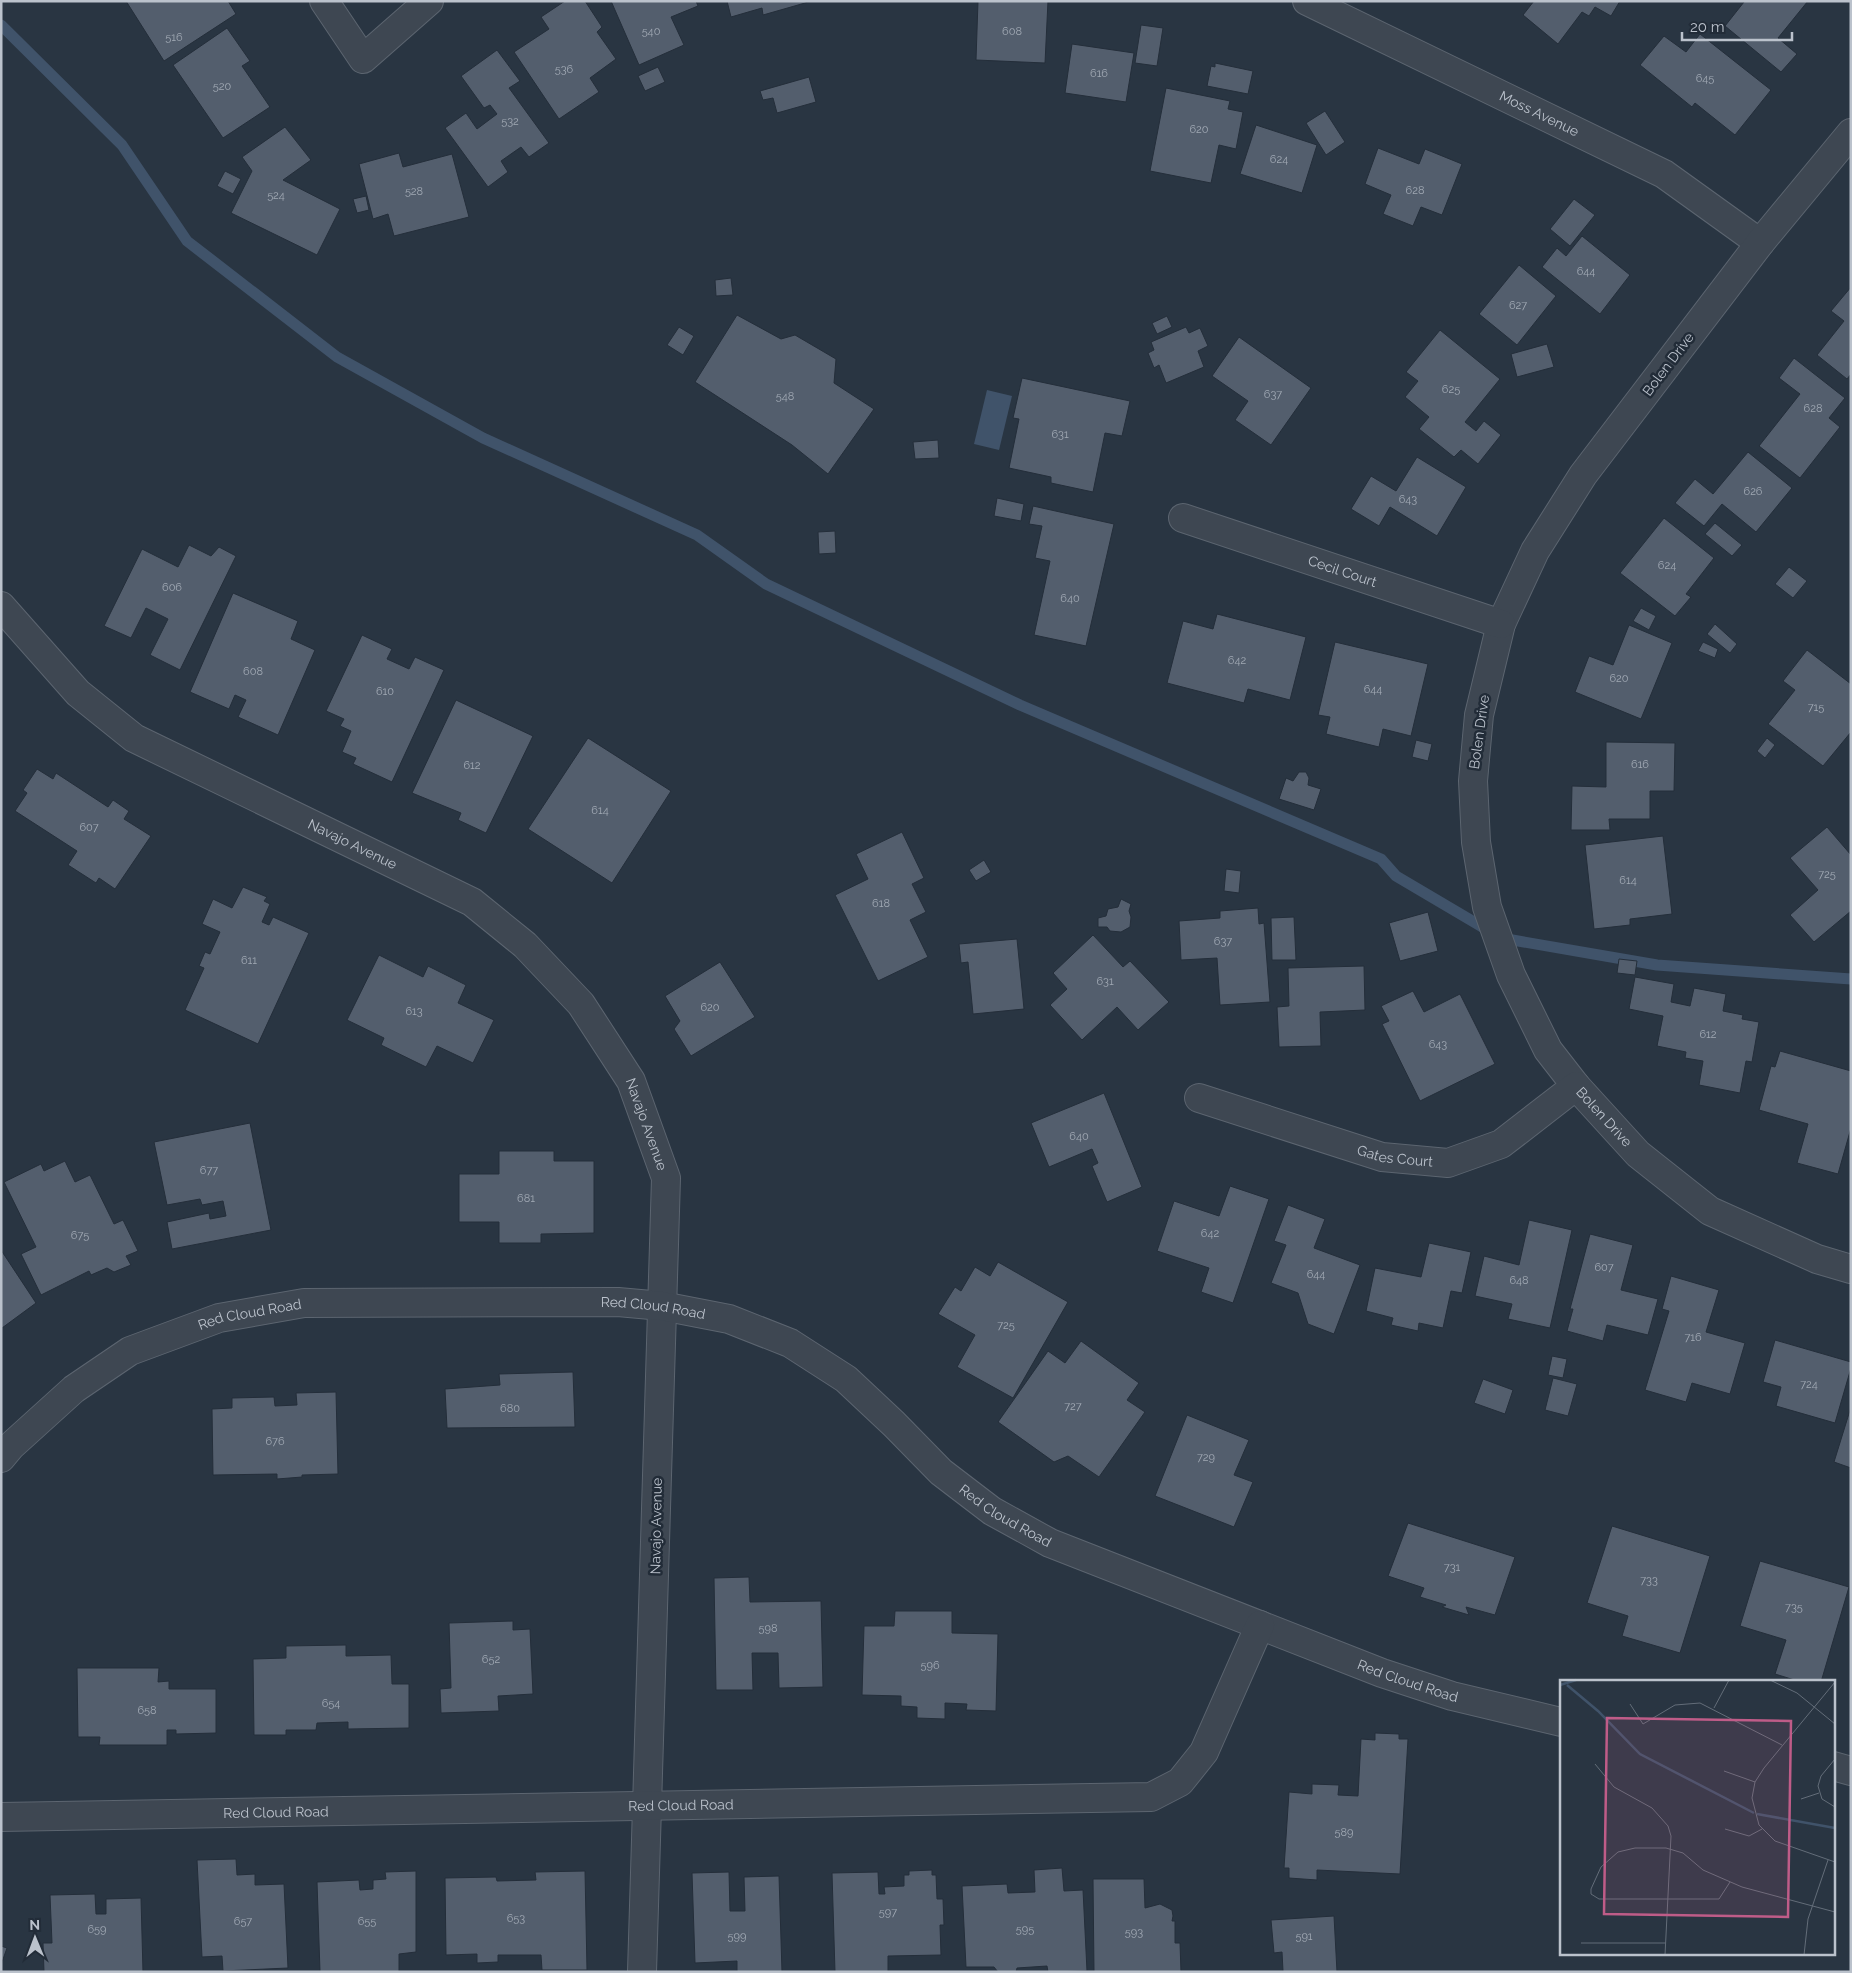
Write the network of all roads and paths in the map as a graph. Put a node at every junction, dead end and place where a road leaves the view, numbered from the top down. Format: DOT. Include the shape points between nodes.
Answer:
graph roads {
  1 [pos="324,1"];
  2 [pos="429,1"];
  3 [pos="1307,1"];
  4 [pos="1851,133"];
  5 [pos="1760,243"];
  6 [pos="1183,518"];
  7 [pos="1,606"];
  8 [pos="1501,624"];
  9 [pos="1576,1086"];
  10 [pos="1199,1098"];
  11 [pos="1851,1269"];
  12 [pos="662,1306"];
  13 [pos="1,1458"];
  14 [pos="1260,1625"];
  15 [pos="1560,1722"];
  16 [pos="1834,1766"];
  17 [pos="1851,1771"];
  18 [pos="649,1805"];
  19 [pos="1,1817"];
  20 [pos="642,1972"];
  1 -- 2 [label="street" via="363,59"];
  3 -- 5 [label="street, Moss Avenue" via="1664,174"];
  4 -- 5 [label="street, Bolen Drive"];
  5 -- 8 [label="street, Bolen Drive" via="1583,475 1535,552"];
  6 -- 8 [label="street, Cecil Court"];
  7 -- 12 [label="street, Navajo Avenue" via="78,693 134,738 472,902 525,945 581,1004 631,1081 666,1178"];
  8 -- 9 [label="street, Bolen Drive" via="1479,715 1472,780 1476,842 1487,907 1512,975 1548,1050"];
  9 -- 10 [label="street, Gates Court" via="1501,1144 1448,1163 1382,1157"];
  9 -- 11 [label="street, Bolen Drive" via="1638,1154 1710,1211 1817,1259"];
  12 -- 13 [label="street, Red Cloud Road" via="618,1302 304,1303 219,1318 130,1351 74,1389"];
  12 -- 14 [label="street, Red Cloud Road" via="729,1319 790,1343 846,1378 941,1472 992,1511 1050,1543"];
  12 -- 18 [label="street, Navajo Avenue"];
  14 -- 15 [label="street, Red Cloud Road" via="1452,1696"];
  14 -- 18 [label="street, Red Cloud Road" via="1204,1752 1180,1782 1151,1797"];
  16 -- 17 [label="street"];
  18 -- 19 [label="street, Red Cloud Road"];
  18 -- 20 [label="street, Navajo Avenue"];
}
